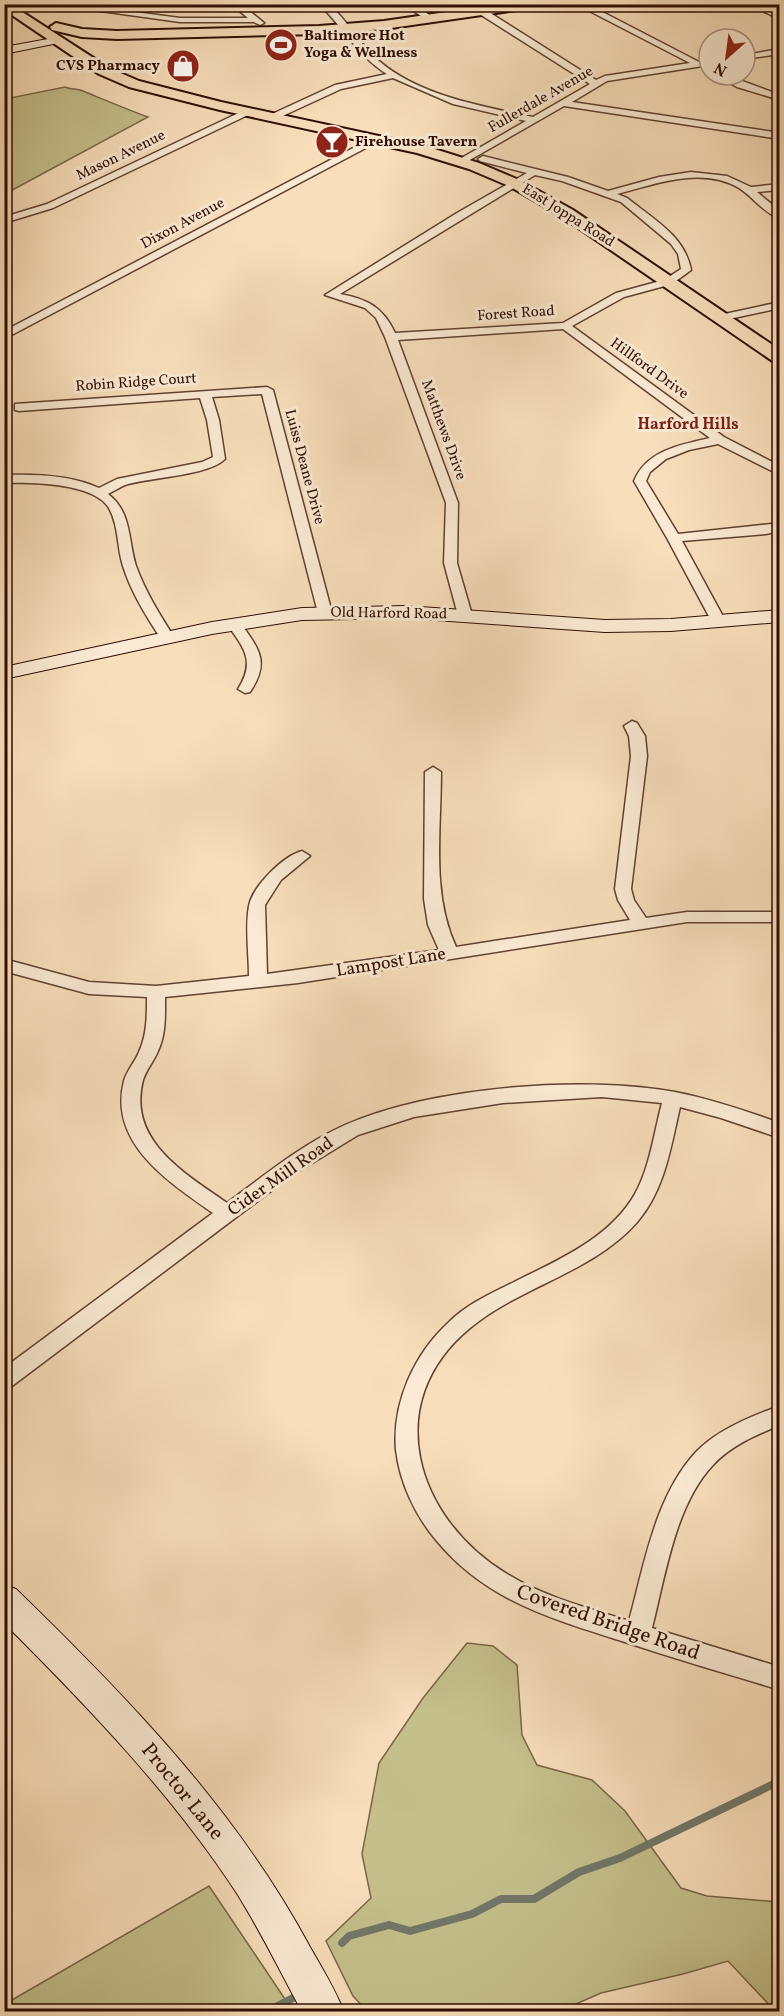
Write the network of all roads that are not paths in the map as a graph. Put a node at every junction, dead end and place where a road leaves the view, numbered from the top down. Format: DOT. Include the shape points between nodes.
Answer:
graph roads {
  1 [pos="39,4"];
  2 [pos="54,4"];
  3 [pos="235,4"];
  4 [pos="323,4"];
  5 [pos="407,4"];
  6 [pos="531,4"];
  7 [pos="580,4"];
  8 [pos="751,4"];
  9 [pos="499,6"];
  10 [pos="9,8"];
  11 [pos="481,11"];
  12 [pos="780,17"];
  13 [pos="430,18"];
  14 [pos="255,20"];
  15 [pos="347,28"];
  16 [pos="266,31"];
  17 [pos="63,35"];
  18 [pos="117,35"];
  19 [pos="4,51"];
  20 [pos="96,51"];
  21 [pos="780,51"];
  22 [pos="757,55"];
  23 [pos="697,63"];
  24 [pos="697,64"];
  25 [pos="395,75"];
  26 [pos="596,84"];
  27 [pos="746,87"];
  28 [pos="155,89"];
  29 [pos="780,98"];
  30 [pos="562,103"];
  31 [pos="247,111"];
  32 [pos="273,117"];
  33 [pos="534,120"];
  34 [pos="780,136"];
  35 [pos="376,138"];
  36 [pos="483,159"];
  37 [pos="461,162"];
  38 [pos="681,167"];
  39 [pos="538,171"];
  40 [pos="694,174"];
  41 [pos="514,183"];
  42 [pos="780,187"];
  43 [pos="748,190"];
  44 [pos="611,193"];
  45 [pos="780,216"];
  46 [pos="4,220"];
  47 [pos="668,282"];
  48 [pos="780,305"];
  49 [pos="720,318"];
  50 [pos="565,326"];
  51 [pos="4,336"];
  52 [pos="392,337"];
  53 [pos="780,358"];
  54 [pos="205,394"];
  55 [pos="20,407"];
  56 [pos="720,440"];
  57 [pos="780,471"];
  58 [pos="4,479"];
  59 [pos="98,494"];
  60 [pos="780,527"];
  61 [pos="674,538"];
  62 [pos="325,613"];
  63 [pos="465,615"];
  64 [pos="780,616"];
  65 [pos="719,622"];
  66 [pos="234,624"];
  67 [pos="167,637"];
  68 [pos="4,673"];
  69 [pos="245,689"];
  70 [pos="632,726"];
  71 [pos="433,772"];
  72 [pos="302,856"];
  73 [pos="780,916"];
  74 [pos="641,924"];
  75 [pos="450,954"];
  76 [pos="4,965"];
  77 [pos="258,981"];
  78 [pos="156,992"];
  79 [pos="673,1098"];
  80 [pos="780,1131"];
  81 [pos="229,1214"];
  82 [pos="4,1380"];
  83 [pos="780,1415"];
  84 [pos="4,1600"];
  85 [pos="638,1635"];
  86 [pos="780,1679"];
  87 [pos="324,2012"];
  1 -- 10 [label="street"];
  2 -- 14 [label="street" via="138,15"];
  3 -- 14 [label="street"];
  4 -- 15 [label="street"];
  5 -- 13 [label="street"];
  6 -- 9 [label="main road"];
  7 -- 23 [label="street"];
  8 -- 12 [label="street"];
  9 -- 11 [label="main road"];
  10 -- 17 [label="main road"];
  11 -- 13 [label="main road"];
  11 -- 26 [label="street"];
  13 -- 15 [label="main road"];
  14 -- 16 [label="street"];
  15 -- 16 [label="main road"];
  15 -- 25 [label="street" via="363,52"];
  16 -- 18 [label="main road"];
  17 -- 18 [label="main road"];
  17 -- 18 [label="main road"];
  17 -- 19 [label="street"];
  17 -- 20 [label="main road, East Joppa Road"];
  17 -- 28 [label="main road, East Joppa Road" via="104,71"];
  18 -- 20 [label="main road" via="99,42"];
  20 -- 28 [label="main road, East Joppa Road"];
  21 -- 22 [label="street"];
  24 -- 26 [label="street, Fullerdale Avenue" via="613,77"];
  25 -- 32 [label="street" via="338,87"];
  25 -- 33 [label="street" via="445,100"];
  26 -- 30 [label="street, Fullerdale Avenue"];
  27 -- 29 [label="street"];
  28 -- 31 [label="main road, East Joppa Road"];
  30 -- 33 [label="street, Fullerdale Avenue"];
  30 -- 34 [label="street"];
  31 -- 32 [label="main road, East Joppa Road"];
  31 -- 46 [label="street, Mason Avenue" via="50,206"];
  32 -- 35 [label="main road, East Joppa Road"];
  33 -- 37 [label="street, Fullerdale Avenue"];
  35 -- 37 [label="main road, East Joppa Road"];
  35 -- 51 [label="street, Dixon Avenue"];
  36 -- 39 [label="street"];
  37 -- 41 [label="main road, East Joppa Road"];
  38 -- 40 [label="street"];
  39 -- 41 [label="street"];
  39 -- 44 [label="street"];
  40 -- 43 [label="street" via="724,178"];
  40 -- 44 [label="street"];
  41 -- 47 [label="main road, East Joppa Road" via="567,213"];
  41 -- 52 [label="street, Matthews Drive" via="330,295 377,310"];
  42 -- 43 [label="street"];
  43 -- 45 [label="street"];
  44 -- 47 [label="street" via="633,205 680,248 686,270"];
  47 -- 49 [label="main road, East Joppa Road"];
  47 -- 50 [label="street, Forest Road" via="620,295"];
  48 -- 49 [label="street"];
  49 -- 53 [label="main road, East Joppa Road"];
  50 -- 52 [label="street, Forest Road"];
  50 -- 56 [label="street, Hillford Drive"];
  52 -- 63 [label="street, Matthews Drive" via="452,503 450,555"];
  54 -- 55 [label="street, Robin Ridge Court"];
  54 -- 59 [label="street, Robin Ridge Court" via="219,459 121,482"];
  54 -- 62 [label="street, Luiss Deane Drive" via="267,390"];
  56 -- 57 [label="street, Hillford Drive"];
  56 -- 61 [label="street" via="663,456 642,472 642,487"];
  58 -- 59 [label="street" via="43,478"];
  59 -- 67 [label="street" via="114,507 130,568"];
  60 -- 61 [label="street"];
  61 -- 65 [label="street"];
  62 -- 63 [label="street, Old Harford Road"];
  62 -- 66 [label="street, Old Harford Road"];
  63 -- 65 [label="street, Old Harford Road" via="605,626"];
  64 -- 65 [label="street, Old Harford Road"];
  66 -- 67 [label="street, Old Harford Road"];
  66 -- 69 [label="street" via="254,663 255,671"];
  67 -- 68 [label="street, Old Harford Road"];
  70 -- 74 [label="street" via="639,756 623,889"];
  71 -- 75 [label="street" via="432,899 437,925"];
  72 -- 77 [label="street" via="274,877 257,905"];
  73 -- 74 [label="street, Lampost Lane" via="687,917"];
  74 -- 75 [label="street, Lampost Lane"];
  75 -- 77 [label="street, Lampost Lane"];
  76 -- 78 [label="street, Lampost Lane" via="89,988"];
  77 -- 78 [label="street, Lampost Lane"];
  78 -- 81 [label="street" via="154,1038 134,1081 132,1115 148,1150 167,1169"];
  79 -- 80 [label="street, Cider Mill Road"];
  79 -- 81 [label="street, Cider Mill Road" via="582,1090 532,1092 391,1116 350,1130 317,1149"];
  79 -- 85 [label="street, Covered Bridge Road" via="653,1177 627,1221 587,1254 487,1306 458,1326 423,1372 410,1404 406,1432 408,1462 418,1493 450,1543 474,1567 543,1604"];
  81 -- 82 [label="street, Cider Mill Road"];
  83 -- 85 [label="street" via="727,1440 704,1459 685,1486 670,1522"];
  84 -- 87 [label="street, Proctor Lane" via="171,1773 249,1878"];
  85 -- 86 [label="street, Covered Bridge Road"];
}
